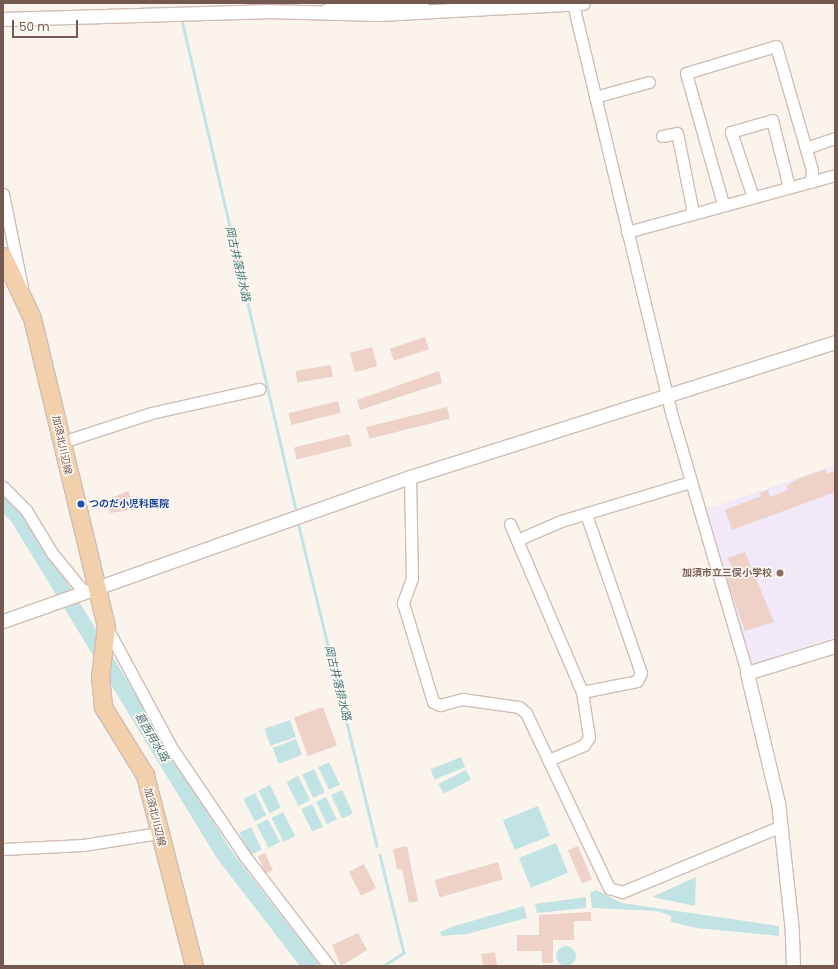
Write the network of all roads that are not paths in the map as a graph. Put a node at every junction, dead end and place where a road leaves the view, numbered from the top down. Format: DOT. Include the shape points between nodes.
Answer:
graph roads {
  1 [pos="423,3"];
  2 [pos="569,4"];
  3 [pos="315,10"];
  4 [pos="3,20"];
  5 [pos="649,82"];
  6 [pos="595,97"];
  7 [pos="662,136"];
  8 [pos="835,138"];
  9 [pos="806,148"];
  10 [pos="835,175"];
  11 [pos="811,182"];
  12 [pos="789,187"];
  13 [pos="3,194"];
  14 [pos="753,197"];
  15 [pos="723,204"];
  16 [pos="5,211"];
  17 [pos="693,212"];
  18 [pos="626,232"];
  19 [pos="3,256"];
  20 [pos="23,293"];
  21 [pos="835,342"];
  22 [pos="259,389"];
  23 [pos="668,395"];
  24 [pos="62,442"];
  25 [pos="410,477"];
  26 [pos="690,482"];
  27 [pos="3,487"];
  28 [pos="586,514"];
  29 [pos="510,524"];
  30 [pos="517,540"];
  31 [pos="89,590"];
  32 [pos="3,621"];
  33 [pos="106,633"];
  34 [pos="835,646"];
  35 [pos="747,673"];
  36 [pos="582,692"];
  37 [pos="549,760"];
  38 [pos="781,826"];
  39 [pos="159,833"];
  40 [pos="3,849"];
  41 [pos="194,966"];
  42 [pos="329,966"];
  43 [pos="793,966"];
  1 -- 3 [label="street" via="357,4"];
  2 -- 3 [label="street" via="380,14"];
  2 -- 6 [label="street"];
  3 -- 4 [label="street"];
  5 -- 6 [label="street"];
  6 -- 18 [label="street"];
  7 -- 17 [label="street" via="677,133"];
  8 -- 9 [label="street"];
  9 -- 11 [label="street" via="812,170"];
  9 -- 15 [label="street" via="776,46 686,73"];
  10 -- 11 [label="street"];
  11 -- 12 [label="street"];
  12 -- 14 [label="street"];
  12 -- 14 [label="street" via="772,120 731,132"];
  13 -- 16 [label="street"];
  14 -- 15 [label="street"];
  15 -- 17 [label="street"];
  16 -- 20 [label="street"];
  17 -- 18 [label="street"];
  18 -- 23 [label="street"];
  19 -- 20 [label="main road, 加須北川辺線"];
  20 -- 24 [label="main road, 加須北川辺線"];
  21 -- 23 [label="street"];
  22 -- 24 [label="street" via="151,413"];
  23 -- 25 [label="street"];
  23 -- 26 [label="street"];
  24 -- 31 [label="main road, 加須北川辺線"];
  25 -- 31 [label="street"];
  25 -- 37 [label="street" via="412,578 403,603 433,702 440,705 462,699 519,707 526,713"];
  26 -- 28 [label="street"];
  26 -- 35 [label="street"];
  27 -- 31 [label="street" via="26,510 52,552"];
  28 -- 30 [label="street"];
  28 -- 36 [label="street" via="641,673 637,681"];
  29 -- 30 [label="street"];
  30 -- 36 [label="street"];
  31 -- 32 [label="street"];
  31 -- 33 [label="main road, 加須北川辺線"];
  33 -- 39 [label="main road, 加須北川辺線" via="100,677 107,719 141,766"];
  33 -- 42 [label="street" via="175,753 244,855"];
  34 -- 35 [label="street"];
  35 -- 38 [label="street"];
  36 -- 37 [label="street" via="589,737 584,745"];
  37 -- 38 [label="street" via="609,888 622,892"];
  38 -- 43 [label="street"];
  39 -- 40 [label="street" via="83,845"];
  39 -- 41 [label="main road, 加須北川辺線"];
}
